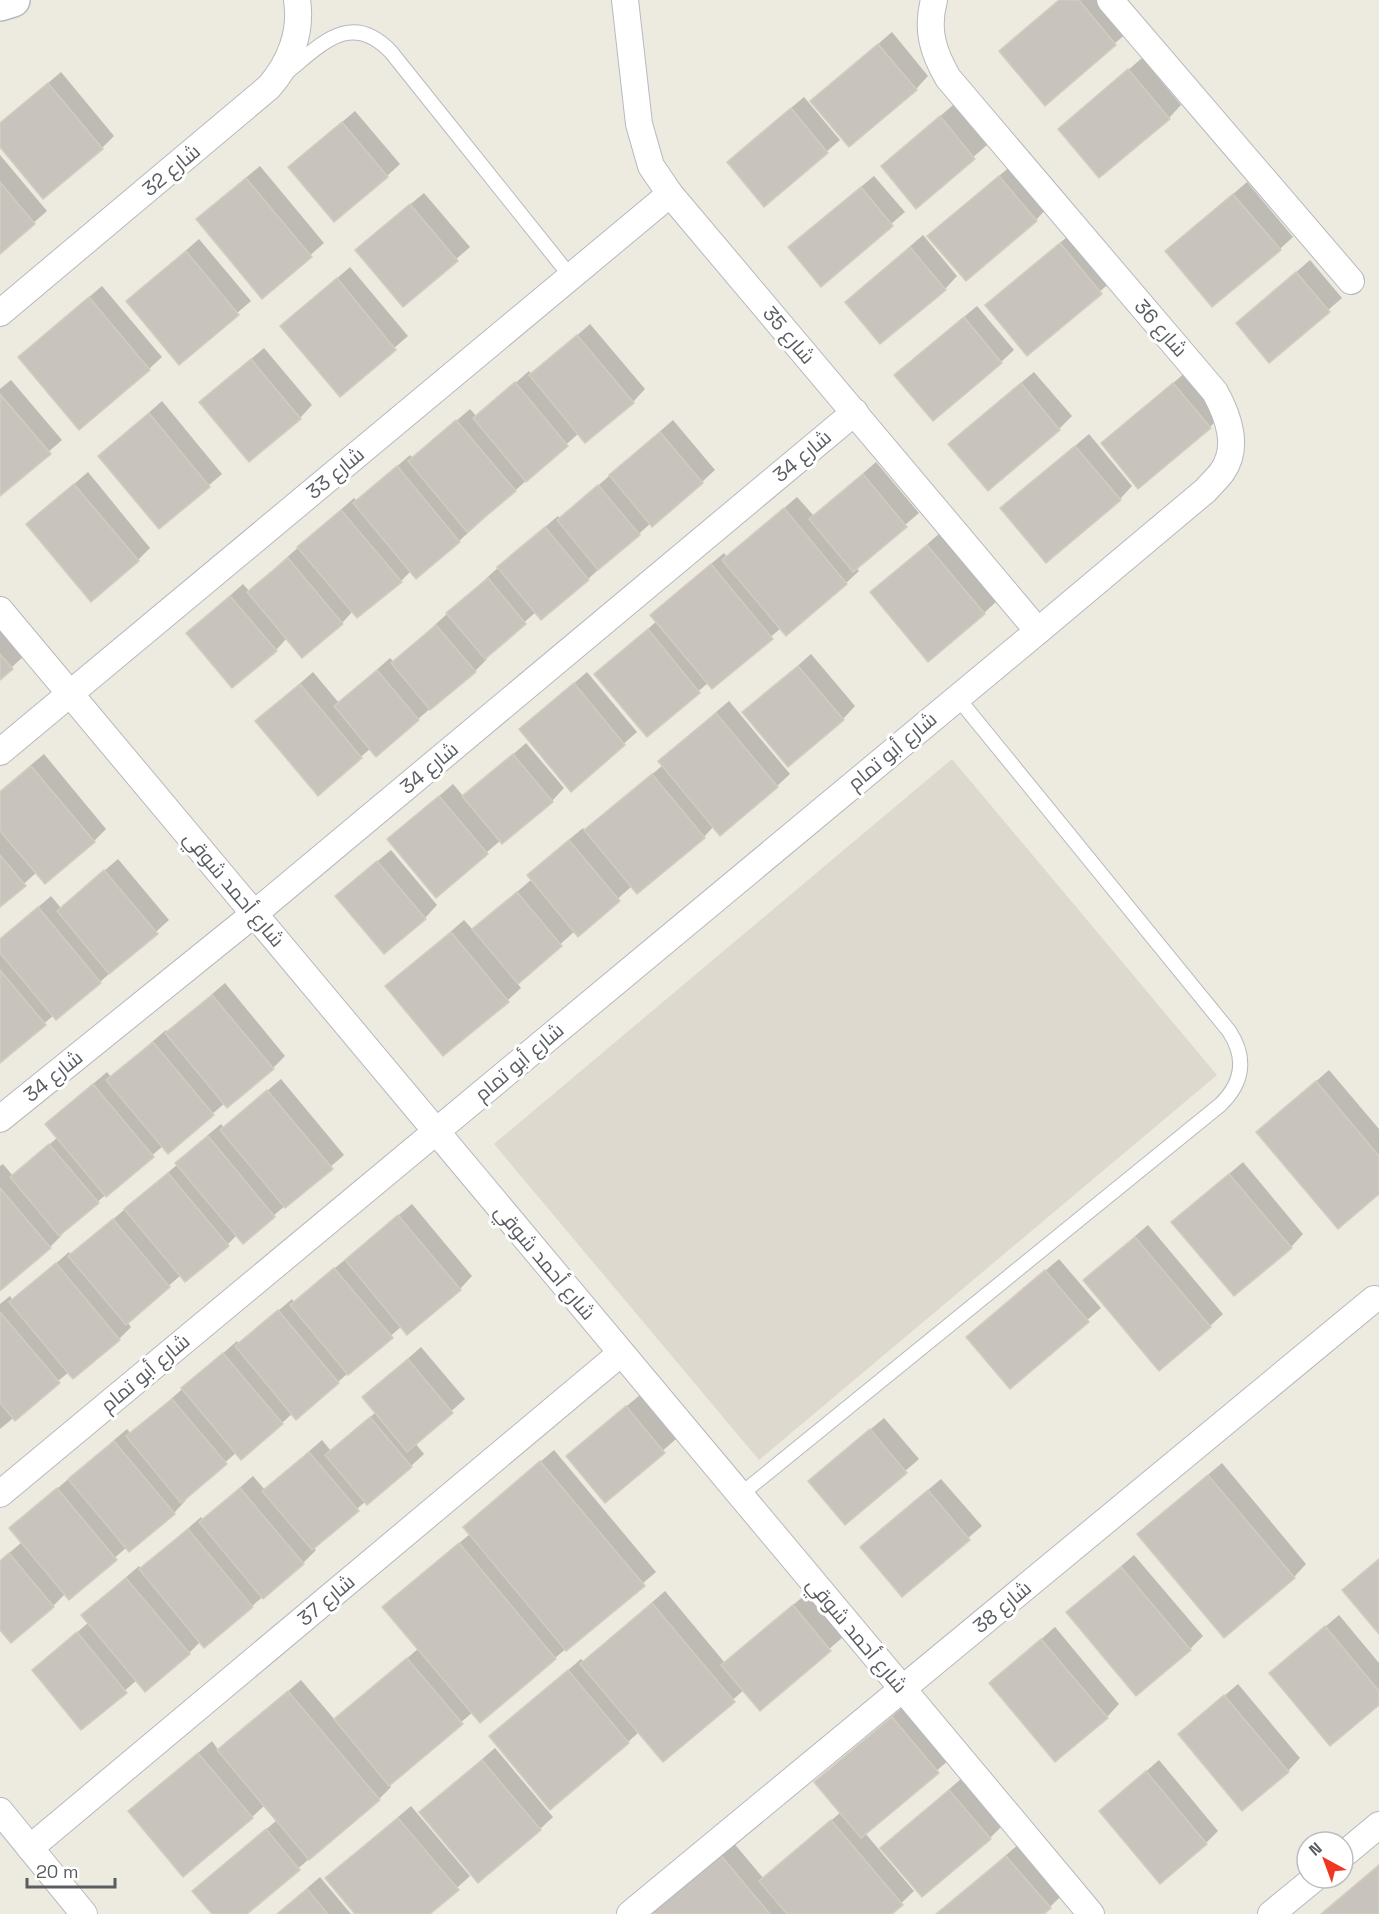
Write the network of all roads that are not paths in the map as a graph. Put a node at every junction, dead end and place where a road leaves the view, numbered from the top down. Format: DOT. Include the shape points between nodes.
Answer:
graph roads {
  1 [pos="13,0"];
  2 [pos="297,0"];
  3 [pos="625,0"];
  4 [pos="934,0"];
  5 [pos="1110,0"];
  6 [pos="0,4"];
  7 [pos="269,87"];
  8 [pos="670,194"];
  9 [pos="571,277"];
  10 [pos="1351,281"];
  11 [pos="0,313"];
  12 [pos="855,412"];
  13 [pos="0,610"];
  14 [pos="1038,631"];
  15 [pos="70,694"];
  16 [pos="957,697"];
  17 [pos="0,752"];
  18 [pos="254,914"];
  19 [pos="0,1119"];
  20 [pos="436,1131"];
  21 [pos="1374,1299"];
  22 [pos="621,1353"];
  23 [pos="0,1494"];
  24 [pos="740,1495"];
  25 [pos="903,1689"];
  26 [pos="0,1811"];
  27 [pos="1379,1825"];
  28 [pos="1355,1845"];
  29 [pos="30,1848"];
  30 [pos="1300,1890"];
  31 [pos="84,1914"];
  32 [pos="630,1914"];
  33 [pos="1091,1914"];
  34 [pos="1271,1914"];
  1 -- 6 [label="street"];
  2 -- 7 [label="street, شارع 32" via="292,49 285,67"];
  3 -- 8 [label="street, شارع 35" via="639,124 651,166"];
  4 -- 14 [label="street, شارع 36" via="931,36 935,56 948,78 1206,381 1229,423 1229,458 1211,484"];
  5 -- 10 [label="street"];
  7 -- 9 [label="lane" via="332,37 362,32 377,39"];
  7 -- 11 [label="street, شارع 32"];
  8 -- 9 [label="street, شارع 33"];
  8 -- 12 [label="street, شارع 35"];
  9 -- 15 [label="street, شارع 33"];
  12 -- 14 [label="street, شارع 35"];
  12 -- 18 [label="street, شارع 34"];
  13 -- 15 [label="street, شارع أحمد شوقي"];
  14 -- 16 [label="street, شارع أبو تمام"];
  15 -- 17 [label="street, شارع 33"];
  15 -- 18 [label="street, شارع أحمد شوقي"];
  16 -- 20 [label="street, شارع أبو تمام"];
  16 -- 24 [label="lane" via="1229,1031 1237,1043 1240,1072 1230,1095 1220,1105"];
  18 -- 19 [label="street, شارع 34"];
  18 -- 20 [label="street, شارع أحمد شوقي"];
  20 -- 22 [label="street, شارع أحمد شوقي"];
  20 -- 23 [label="street, شارع أبو تمام"];
  21 -- 25 [label="street, شارع 38"];
  22 -- 24 [label="street, شارع أحمد شوقي"];
  22 -- 29 [label="street, شارع 37"];
  24 -- 25 [label="street, شارع أحمد شوقي"];
  25 -- 32 [label="street, شارع 38"];
  25 -- 33 [label="street, شارع أحمد شوقي"];
  26 -- 29 [label="street"];
  27 -- 28 [label="street"];
  29 -- 31 [label="street"];
  30 -- 34 [label="street"];
}
